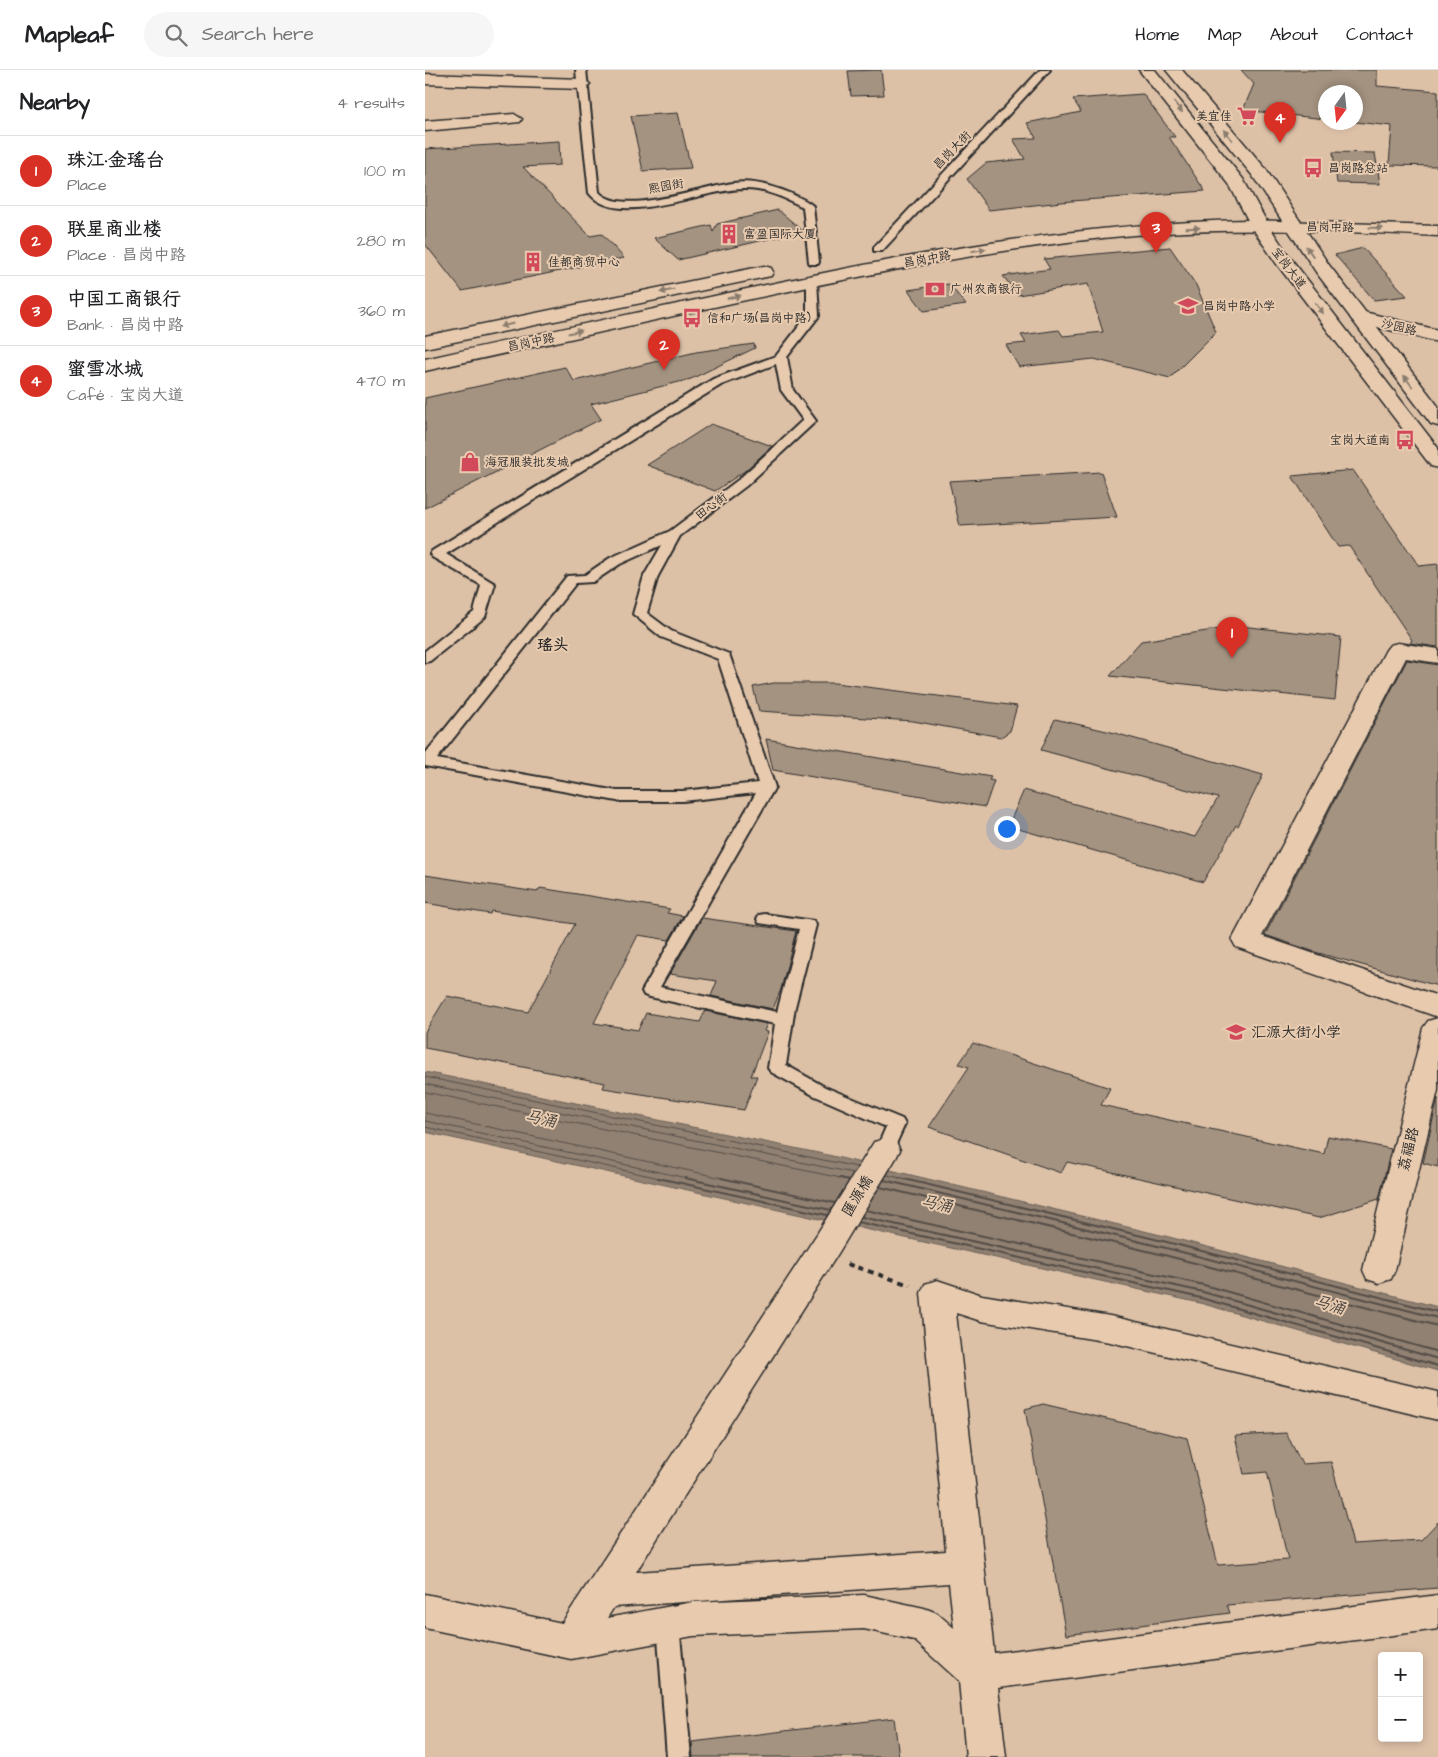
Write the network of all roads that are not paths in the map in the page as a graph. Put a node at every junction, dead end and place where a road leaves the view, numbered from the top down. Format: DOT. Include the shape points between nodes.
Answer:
graph roads {
  1 [pos="1045,70"];
  2 [pos="1147,70"];
  3 [pos="1174,70"];
  4 [pos="581,77"];
  5 [pos="425,79"];
  6 [pos="514,119"];
  7 [pos="425,126"];
  8 [pos="1438,216"];
  9 [pos="1255,218"];
  10 [pos="1287,218"];
  11 [pos="1438,231"];
  12 [pos="925,241"];
  13 [pos="906,244"];
  14 [pos="871,250"];
  15 [pos="822,260"];
  16 [pos="812,280"];
  17 [pos="1360,317"];
  18 [pos="458,335"];
  19 [pos="1438,336"];
  20 [pos="425,342"];
  21 [pos="471,355"];
  22 [pos="781,358"];
  23 [pos="425,365"];
  24 [pos="1438,420"];
  25 [pos="1438,462"];
  26 [pos="675,534"];
  27 [pos="1438,656"];
  28 [pos="425,658"];
  29 [pos="426,761"];
  30 [pos="767,787"];
  31 [pos="765,918"];
  32 [pos="1438,1007"];
  33 [pos="784,1020"];
  34 [pos="1438,1028"];
  35 [pos="885,1150"];
  36 [pos="1379,1270"];
  37 [pos="1438,1406"];
  38 [pos="966,1566"];
  39 [pos="604,1591"];
  40 [pos="425,1611"];
  41 [pos="1438,1612"];
  42 [pos="668,1624"];
  43 [pos="571,1642"];
  44 [pos="977,1673"];
  45 [pos="679,1757"];
  46 [pos="986,1757"];
  1 -- 14 [label="lane, 昌岗大街"];
  2 -- 9 [label="main road, 宝岗大道, one-way" via="1237,183"];
  10 -- 3 [label="main road, 宝岗大道, one-way" via="1259,172"];
  4 -- 5 [label="main road"];
  4 -- 15 [label="lane, 熙园街" via="594,193 601,200 633,205 733,186 765,187 808,206"];
  6 -- 7 [label="main road"];
  8 -- 10 [label="main road, 昌岗中路"];
  9 -- 10 [label="main road, 昌岗中路"];
  9 -- 12 [label="main road, 昌岗中路" via="1114,216"];
  16 -- 9 [label="main road, 昌岗中路, one-way" via="1078,236"];
  9 -- 25 [label="main road, 宝岗大道, one-way" via="1282,259"];
  10 -- 11 [label="main road, 昌岗中路, one-way"];
  17 -- 10 [label="main road, 宝岗大道, one-way"];
  13 -- 14 [label="main road, 昌岗中路"];
  15 -- 18 [label="main road, 昌岗中路, one-way"];
  21 -- 16 [label="main road, 昌岗中路, one-way"];
  16 -- 22 [label="lane" via="813,316"];
  17 -- 19 [label="main road, 沙园路"];
  24 -- 17 [label="main road, 宝岗大道, one-way"];
  18 -- 20 [label="main road, 昌岗中路"];
  18 -- 21 [label="main road" via="444,343 447,352"];
  21 -- 23 [label="main road, 昌岗中路"];
  22 -- 26 [label="lane, 田心街" via="787,390 809,420 742,483"];
  22 -- 28 [label="lane" via="717,382 437,554 488,584 480,614"];
  26 -- 29 [label="lane" via="615,561 588,579 573,580"];
  26 -- 30 [label="lane, 田心街" via="651,576 640,614 666,634 724,657"];
  27 -- 32 [label="main road" via="1398,650 1246,940"];
  29 -- 30 [label="lane" via="617,796 683,796"];
  30 -- 33 [label="lane" via="650,991"];
  31 -- 33 [label="lane" via="808,925"];
  33 -- 35 [label="lane" via="777,1068 819,1091 896,1124"];
  34 -- 36 [label="main road, 荔福路"];
  35 -- 39 [label="main road, 匯源橋"];
  37 -- 38 [label="main road" via="1110,1329 981,1308 937,1294"];
  38 -- 39 [label="main road"];
  38 -- 44 [label="main road"];
  39 -- 43 [label="main road, 匯源橋"];
  40 -- 43 [label="main road"];
  41 -- 44 [label="main road"];
  42 -- 43 [label="main road"];
  42 -- 44 [label="main road" via="693,1619 864,1612 924,1625"];
  42 -- 45 [label="lane"];
  44 -- 46 [label="main road"];
}
